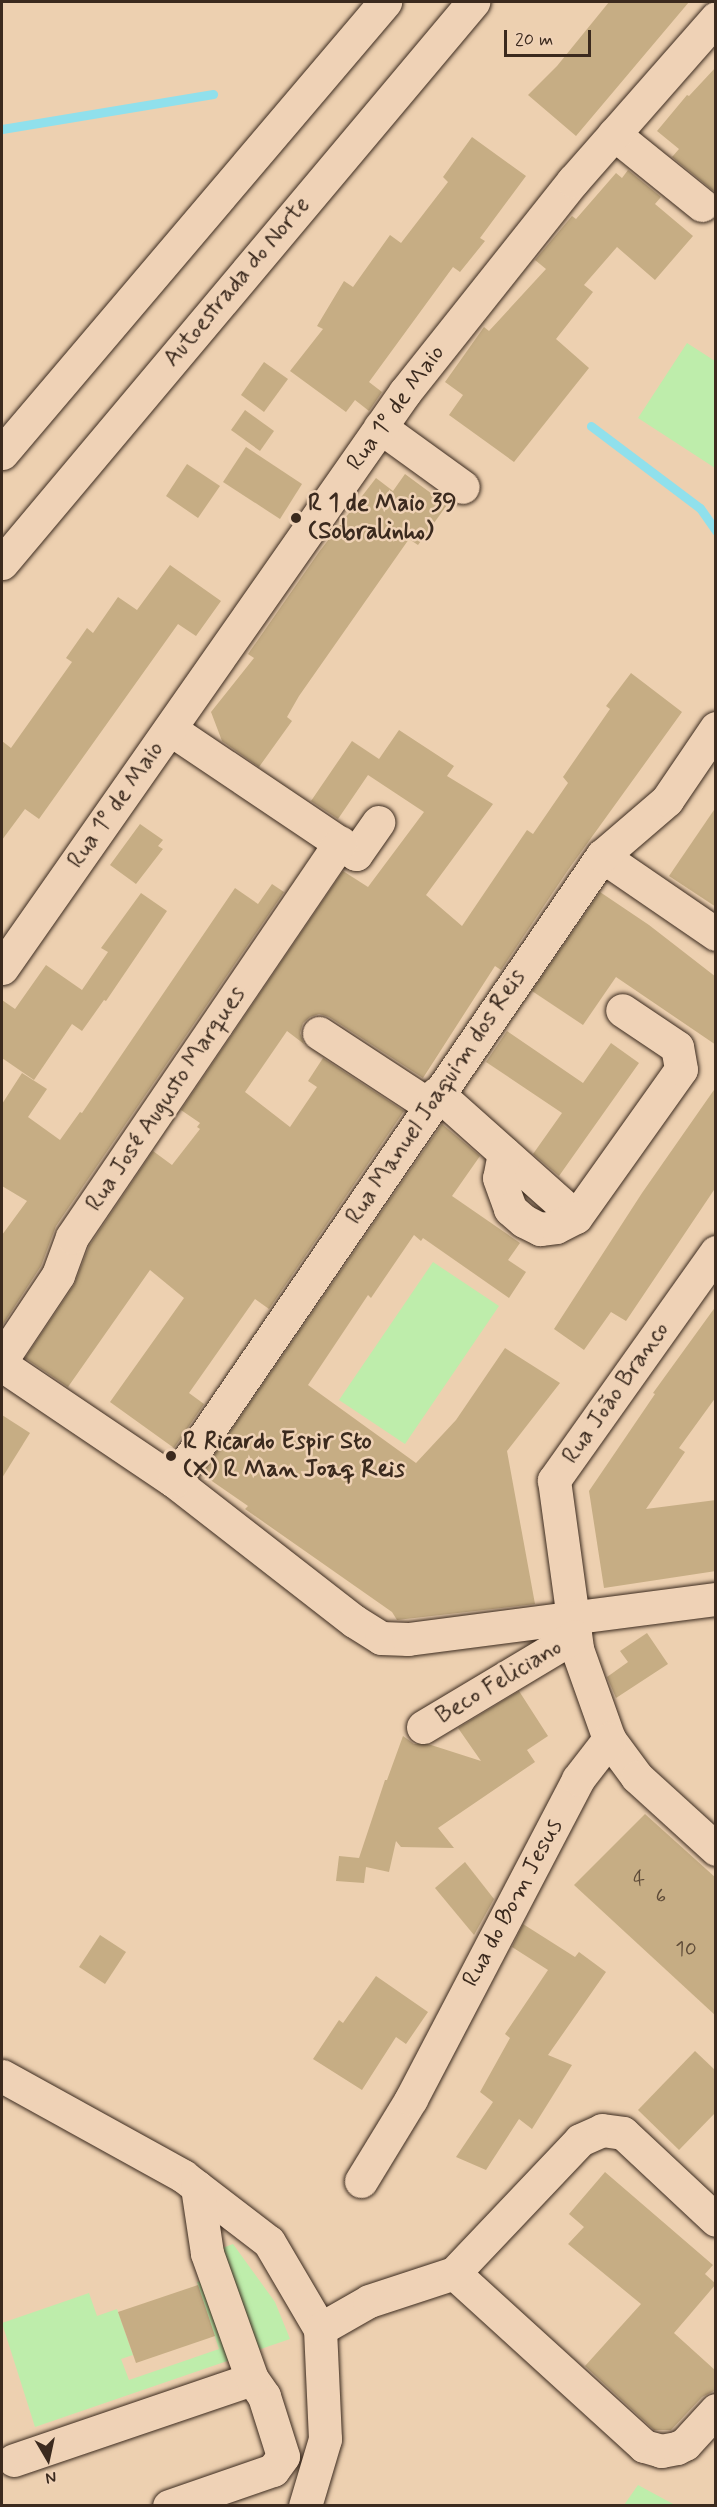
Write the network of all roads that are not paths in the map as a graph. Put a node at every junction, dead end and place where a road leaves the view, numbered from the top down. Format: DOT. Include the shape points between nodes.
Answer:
graph roads {
  1 [pos="385,2"];
  2 [pos="473,2"];
  3 [pos="716,18"];
  4 [pos="614,134"];
  5 [pos="702,205"];
  6 [pos="380,427"];
  7 [pos="2,453"];
  8 [pos="463,487"];
  9 [pos="2,563"];
  10 [pos="716,728"];
  11 [pos="170,729"];
  12 [pos="378,822"];
  13 [pos="340,843"];
  14 [pos="602,856"];
  15 [pos="716,934"];
  16 [pos="2,968"];
  17 [pos="622,1010"];
  18 [pos="319,1033"];
  19 [pos="433,1099"];
  20 [pos="716,1252"];
  21 [pos="2,1359"];
  22 [pos="2,1365"];
  23 [pos="174,1481"];
  24 [pos="716,1599"];
  25 [pos="573,1627"];
  26 [pos="423,1727"];
  27 [pos="609,1739"];
  28 [pos="716,1850"];
  29 [pos="2,2076"];
  30 [pos="362,2181"];
  31 [pos="197,2187"];
  32 [pos="716,2220"];
  33 [pos="454,2273"];
  34 [pos="320,2329"];
  35 [pos="252,2379"];
  36 [pos="716,2410"];
  37 [pos="14,2460"];
  38 [pos="170,2505"];
  39 [pos="305,2505"];
  1 -- 7 [label="main road"];
  2 -- 9 [label="main road, Autoestrada do Norte"];
  3 -- 4 [label="main road, Rua 1º de Maio"];
  4 -- 5 [label="main road"];
  4 -- 6 [label="main road, Rua 1º de Maio"];
  6 -- 8 [label="main road"];
  6 -- 11 [label="main road, Rua 1º de Maio"];
  10 -- 14 [label="main road, Rua Manuel Joaquim dos Reis" via="667,800"];
  11 -- 13 [label="main road"];
  11 -- 16 [label="main road, Rua 1º de Maio"];
  12 -- 13 [label="main road" via="356,854"];
  13 -- 21 [label="main road, Rua José Augusto Marques" via="72,1238 58,1275"];
  14 -- 15 [label="main road"];
  14 -- 19 [label="main road, Rua Manuel Joaquim dos Reis"];
  17 -- 19 [label="main road" via="677,1047 681,1069 576,1217 556,1227 540,1229 510,1209 499,1178 504,1153"];
  18 -- 19 [label="main road"];
  19 -- 23 [label="main road, Rua Manuel Joaquim dos Reis"];
  20 -- 25 [label="main road, Rua João Branco" via="554,1480"];
  22 -- 23 [label="main road"];
  23 -- 25 [label="main road" via="381,1638"];
  24 -- 25 [label="main road"];
  25 -- 26 [label="main road, Beco Feliciano"];
  25 -- 27 [label="main road" via="579,1656"];
  27 -- 28 [label="main road" via="637,1777"];
  27 -- 30 [label="main road, Rua do Bom Jesus" via="578,1779 411,2099"];
  29 -- 31 [label="main road"];
  31 -- 34 [label="main road" via="269,2242"];
  31 -- 35 [label="main road" via="207,2253"];
  32 -- 33 [label="main road" via="623,2133 602,2130 580,2140"];
  33 -- 34 [label="main road" via="369,2301"];
  33 -- 36 [label="main road" via="644,2446 661,2451 677,2448"];
  34 -- 39 [label="main road" via="326,2439"];
  35 -- 37 [label="main road"];
  35 -- 38 [label="main road" via="264,2396 283,2448 280,2464 273,2470"];
}
